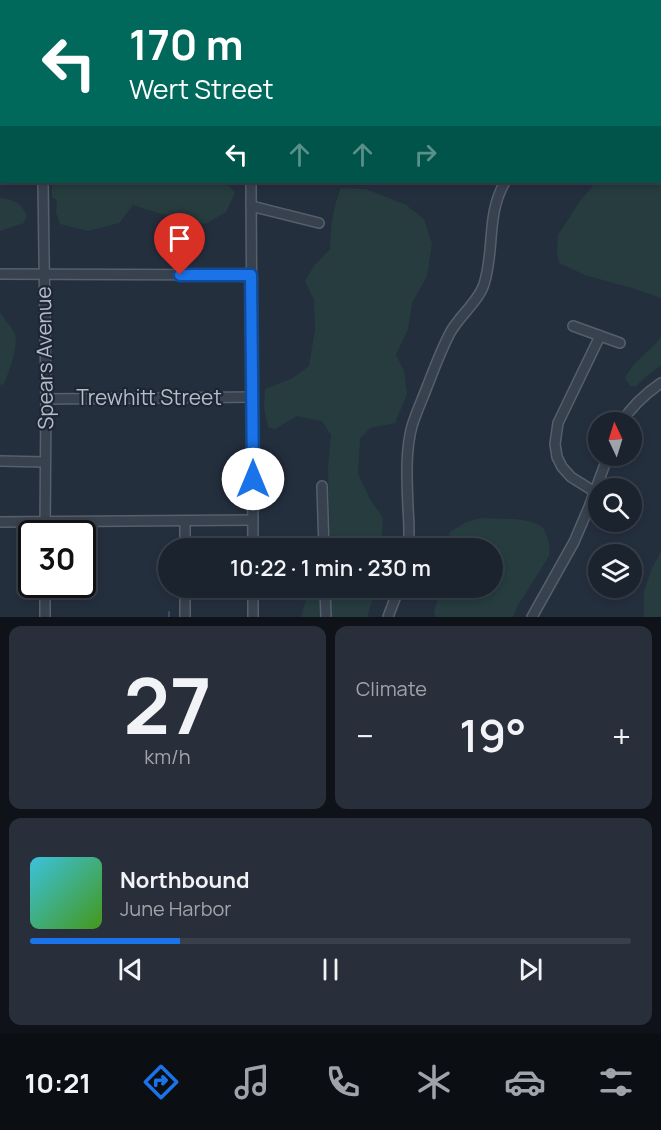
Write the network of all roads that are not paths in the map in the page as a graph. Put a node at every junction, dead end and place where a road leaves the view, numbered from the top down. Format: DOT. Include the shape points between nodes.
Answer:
graph roads {
  1 [pos="43,183"];
  2 [pos="251,183"];
  3 [pos="505,183"];
  4 [pos="251,206"];
  5 [pos="319,223"];
  6 [pos="0,274"];
  7 [pos="251,275"];
  8 [pos="44,276"];
  9 [pos="573,326"];
  10 [pos="600,336"];
  11 [pos="620,343"];
  12 [pos="661,383"];
  13 [pos="253,397"];
  14 [pos="46,399"];
  15 [pos="628,412"];
  16 [pos="0,461"];
  17 [pos="45,462"];
  18 [pos="322,486"];
  19 [pos="588,488"];
  20 [pos="588,509"];
  21 [pos="45,520"];
  22 [pos="253,520"];
  23 [pos="185,521"];
  24 [pos="0,522"];
  25 [pos="18,522"];
  26 [pos="96,522"];
  27 [pos="185,538"];
  28 [pos="253,538"];
  29 [pos="324,538"];
  30 [pos="410,538"];
  31 [pos="45,598"];
  32 [pos="185,598"];
  33 [pos="253,598"];
  34 [pos="325,598"];
  35 [pos="395,598"];
  36 [pos="45,617"];
  37 [pos="185,617"];
  38 [pos="253,617"];
  39 [pos="326,617"];
  40 [pos="388,617"];
  41 [pos="532,617"];
  1 -- 8 [label="street, Spears Avenue"];
  2 -- 4 [label="street"];
  3 -- 30 [label="street" via="496,201 484,284 456,323 437,361 408,442"];
  4 -- 5 [label="street"];
  4 -- 7 [label="street"];
  6 -- 8 [label="street"];
  7 -- 8 [label="street"];
  7 -- 13 [label="street"];
  8 -- 14 [label="street, Spears Avenue"];
  9 -- 10 [label="street"];
  10 -- 11 [label="street"];
  10 -- 19 [label="street" via="558,423 555,444 561,467"];
  12 -- 15 [label="street"];
  13 -- 14 [label="street, Trewhitt Street"];
  13 -- 22 [label="street"];
  14 -- 17 [label="street, Spears Avenue"];
  16 -- 17 [label="street"];
  17 -- 21 [label="street, Spears Avenue"];
  18 -- 29 [label="street"];
  20 -- 41 [label="street"];
  22 -- 23 [label="street"];
  22 -- 28 [label="street"];
  23 -- 26 [label="street"];
  23 -- 27 [label="street"];
  24 -- 25 [label="street"];
  31 -- 36 [label="street"];
  32 -- 37 [label="street"];
  33 -- 38 [label="street"];
  34 -- 39 [label="street"];
  35 -- 40 [label="street"];
}
